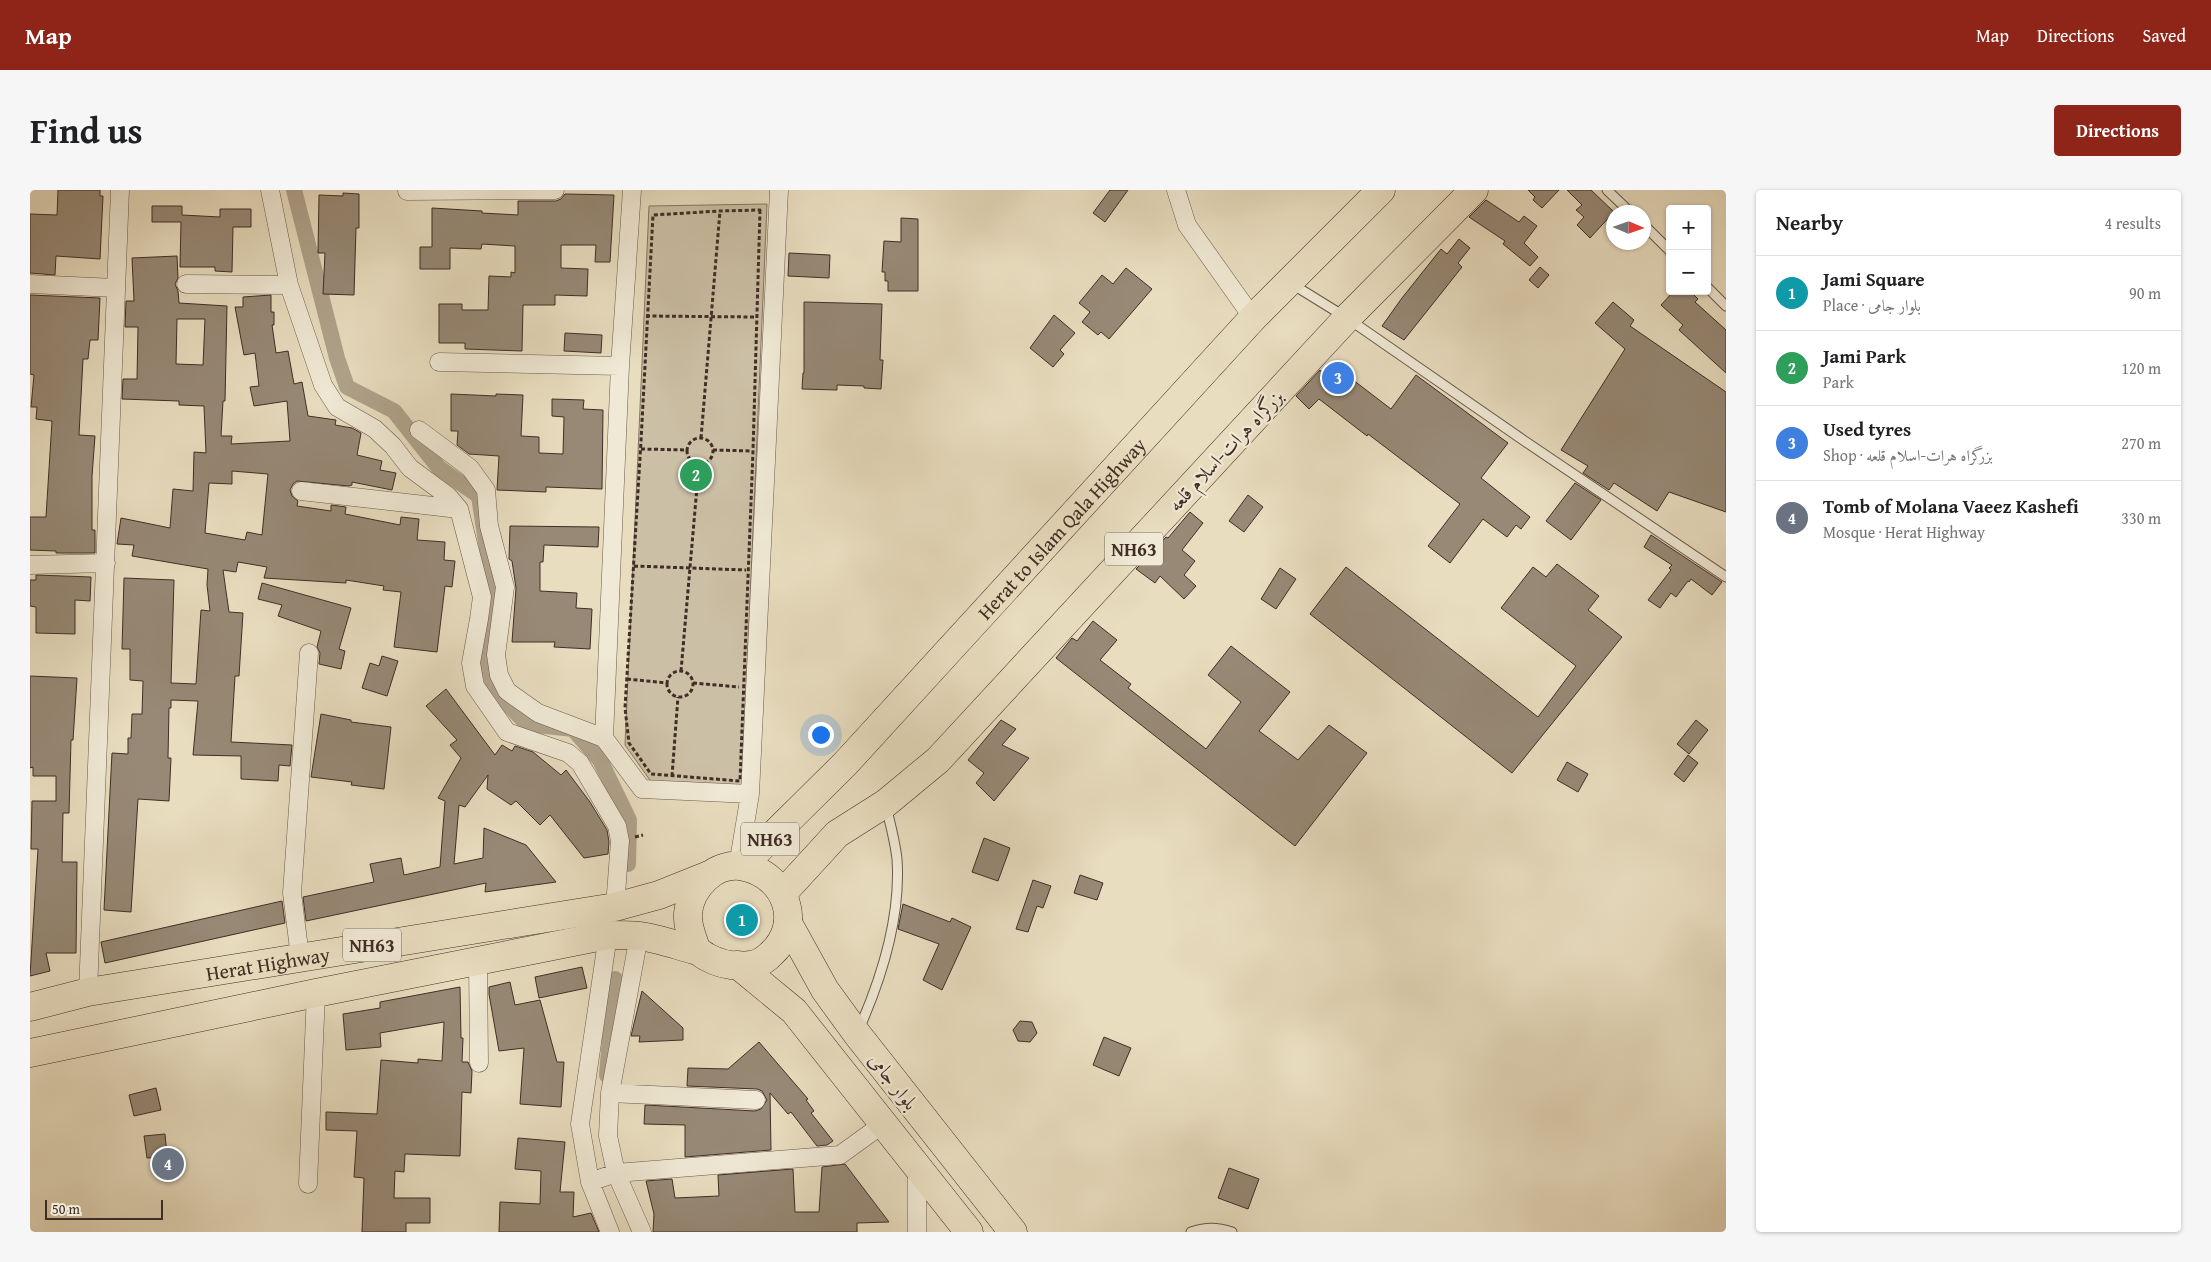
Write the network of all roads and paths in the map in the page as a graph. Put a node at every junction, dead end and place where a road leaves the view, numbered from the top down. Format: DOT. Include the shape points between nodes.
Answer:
graph roads {
  1 [pos="120,190"];
  2 [pos="270,190"];
  3 [pos="407,190"];
  4 [pos="555,190"];
  5 [pos="632,190"];
  6 [pos="778,190"];
  7 [pos="1176,190"];
  8 [pos="1381,190"];
  9 [pos="1474,190"];
  10 [pos="1607,190"];
  11 [pos="1623,205"];
  12 [pos="720,210"];
  13 [pos="1651,232"];
  14 [pos="1669,250"];
  15 [pos="1290,282"];
  16 [pos="30,284"];
  17 [pos="186,284"];
  18 [pos="289,285"];
  19 [pos="115,288"];
  20 [pos="1711,291"];
  21 [pos="1726,306"];
  22 [pos="646,316"];
  23 [pos="711,316"];
  24 [pos="756,317"];
  25 [pos="1253,318"];
  26 [pos="1347,318"];
  27 [pos="439,362"];
  28 [pos="620,366"];
  29 [pos="418,430"];
  30 [pos="701,438"];
  31 [pos="641,448"];
  32 [pos="687,450"];
  33 [pos="713,450"];
  34 [pos="753,451"];
  35 [pos="698,464"];
  36 [pos="301,491"];
  37 [pos="459,508"];
  38 [pos="106,563"];
  39 [pos="30,564"];
  40 [pos="634,566"];
  41 [pos="690,568"];
  42 [pos="747,570"];
  43 [pos="1726,577"];
  44 [pos="309,653"];
  45 [pos="681,671"];
  46 [pos="627,680"];
  47 [pos="667,683"];
  48 [pos="693,683"];
  49 [pos="743,687"];
  50 [pos="678,697"];
  51 [pos="604,738"];
  52 [pos="672,776"];
  53 [pos="750,794"];
  54 [pos="886,803"];
  55 [pos="740,866"];
  56 [pos="710,874"];
  57 [pos="783,893"];
  58 [pos="614,907"];
  59 [pos="788,923"];
  60 [pos="608,935"];
  61 [pos="639,936"];
  62 [pos="697,951"];
  63 [pos="300,957"];
  64 [pos="478,961"];
  65 [pos="738,965"];
  66 [pos="88,992"];
  67 [pos="316,993"];
  68 [pos="30,1006"];
  69 [pos="857,1034"];
  70 [pos="30,1053"];
  71 [pos="479,1064"];
  72 [pos="610,1093"];
  73 [pos="756,1100"];
  74 [pos="883,1124"];
  75 [pos="917,1167"];
  76 [pos="616,1173"];
  77 [pos="590,1182"];
  78 [pos="308,1184"];
  79 [pos="610,1232"];
  80 [pos="642,1232"];
  81 [pos="917,1232"];
  82 [pos="968,1232"];
  83 [pos="1013,1232"];
  84 [pos="1191,1232"];
  85 [pos="1232,1232"];
  1 -- 19 [label="street"];
  2 -- 18 [label="street"];
  3 -- 4 [label="street"];
  5 -- 28 [label="street"];
  6 -- 53 [label="street"];
  7 -- 25 [label="street" via="1188,225"];
  8 -- 15 [label="highway, Herat to Islam Qala Highway / NH63"];
  9 -- 26 [label="highway, بزرگراه هرات-اسلام قلعه / NH63"];
  10 -- 11 [label="lane"];
  12 -- 22 [label="path" via="652,215"];
  12 -- 23 [label="path"];
  12 -- 24 [label="path" via="760,210"];
  13 -- 14 [label="lane"];
  15 -- 25 [label="highway, Herat to Islam Qala Highway / NH63"];
  15 -- 26 [label="lane"];
  16 -- 19 [label="street"];
  17 -- 18 [label="street"];
  18 -- 37 [label="street" via="323,385 337,407 375,429 394,446 410,468"];
  19 -- 38 [label="street"];
  20 -- 21 [label="lane"];
  22 -- 23 [label="path"];
  22 -- 31 [label="path"];
  23 -- 24 [label="path"];
  23 -- 30 [label="path"];
  24 -- 34 [label="path"];
  25 -- 55 [label="highway, Herat to Islam Qala Highway / NH63" via="845,764"];
  26 -- 43 [label="lane"];
  26 -- 54 [label="highway, بزرگراه هرات-اسلام قلعه / NH63" via="938,760"];
  27 -- 28 [label="street"];
  28 -- 51 [label="street"];
  29 -- 51 [label="street" via="470,468 486,490 489,526 505,587 496,655 499,675 507,691 538,713"];
  30 -- 32 [label="path" via="693,440"];
  30 -- 33 [label="path" via="709,442"];
  31 -- 32 [label="path"];
  31 -- 40 [label="path"];
  32 -- 35 [label="path" via="691,461"];
  33 -- 34 [label="path"];
  33 -- 35 [label="path" via="710,459"];
  34 -- 42 [label="path"];
  35 -- 41 [label="path"];
  36 -- 37 [label="street"];
  37 -- 58 [label="street" via="482,597 471,663 475,686 507,732 568,753 580,762 617,826 620,841"];
  38 -- 39 [label="street"];
  38 -- 66 [label="street"];
  40 -- 41 [label="path"];
  40 -- 46 [label="path"];
  41 -- 42 [label="path"];
  41 -- 45 [label="path"];
  42 -- 49 [label="path"];
  44 -- 63 [label="street" via="292,893"];
  45 -- 47 [label="path" via="670,675"];
  45 -- 48 [label="path" via="689,675"];
  46 -- 47 [label="path"];
  46 -- 52 [label="path" via="625,708 629,743 651,774"];
  47 -- 50 [label="path" via="668,690"];
  48 -- 49 [label="path"];
  48 -- 50 [label="path" via="690,691"];
  49 -- 52 [label="path" via="740,781"];
  50 -- 52 [label="path"];
  51 -- 53 [label="street" via="642,789"];
  53 -- 55 [label="street"];
  54 -- 57 [label="highway, بزرگراه هرات-اسلام قلعه / NH63" via="837,834"];
  54 -- 69 [label="lane" via="896,857 893,920 874,994"];
  55 -- 56 [label="highway, NH63"];
  55 -- 57 [label="highway, NH63" via="759,870"];
  56 -- 58 [label="highway, Herat Highway / NH63" via="659,895"];
  56 -- 62 [label="highway" via="690,899 690,932"];
  57 -- 59 [label="highway"];
  58 -- 63 [label="highway, Herat Highway / NH63"];
  59 -- 65 [label="highway, NH63" via="784,937 766,958 753,965"];
  59 -- 69 [label="highway, بلوار جامی" via="825,990"];
  60 -- 61 [label="highway, Herat Highway / NH63"];
  60 -- 64 [label="highway, Herat Highway / NH63"];
  60 -- 77 [label="street" via="580,1124"];
  61 -- 62 [label="highway, Herat Highway / NH63"];
  61 -- 72 [label="street"];
  62 -- 65 [label="highway, NH63" via="723,965"];
  63 -- 66 [label="highway, Herat Highway / NH63"];
  64 -- 67 [label="highway, Herat Highway / NH63"];
  64 -- 71 [label="street"];
  65 -- 74 [label="highway, بلوار جامی" via="794,1011"];
  66 -- 68 [label="highway, Herat Highway / NH63"];
  67 -- 70 [label="highway, Herat Highway / NH63"];
  67 -- 78 [label="street"];
  69 -- 83 [label="highway, بلوار جامی"];
  72 -- 73 [label="street"];
  72 -- 76 [label="street" via="608,1136"];
  74 -- 75 [label="highway, بلوار جامی"];
  74 -- 76 [label="street" via="840,1155"];
  75 -- 81 [label="street"];
  75 -- 82 [label="highway, بلوار جامی"];
  76 -- 77 [label="street"];
  76 -- 80 [label="street"];
  77 -- 79 [label="street"];
  84 -- 85 [label="lane" via="1218,1227"];
}
